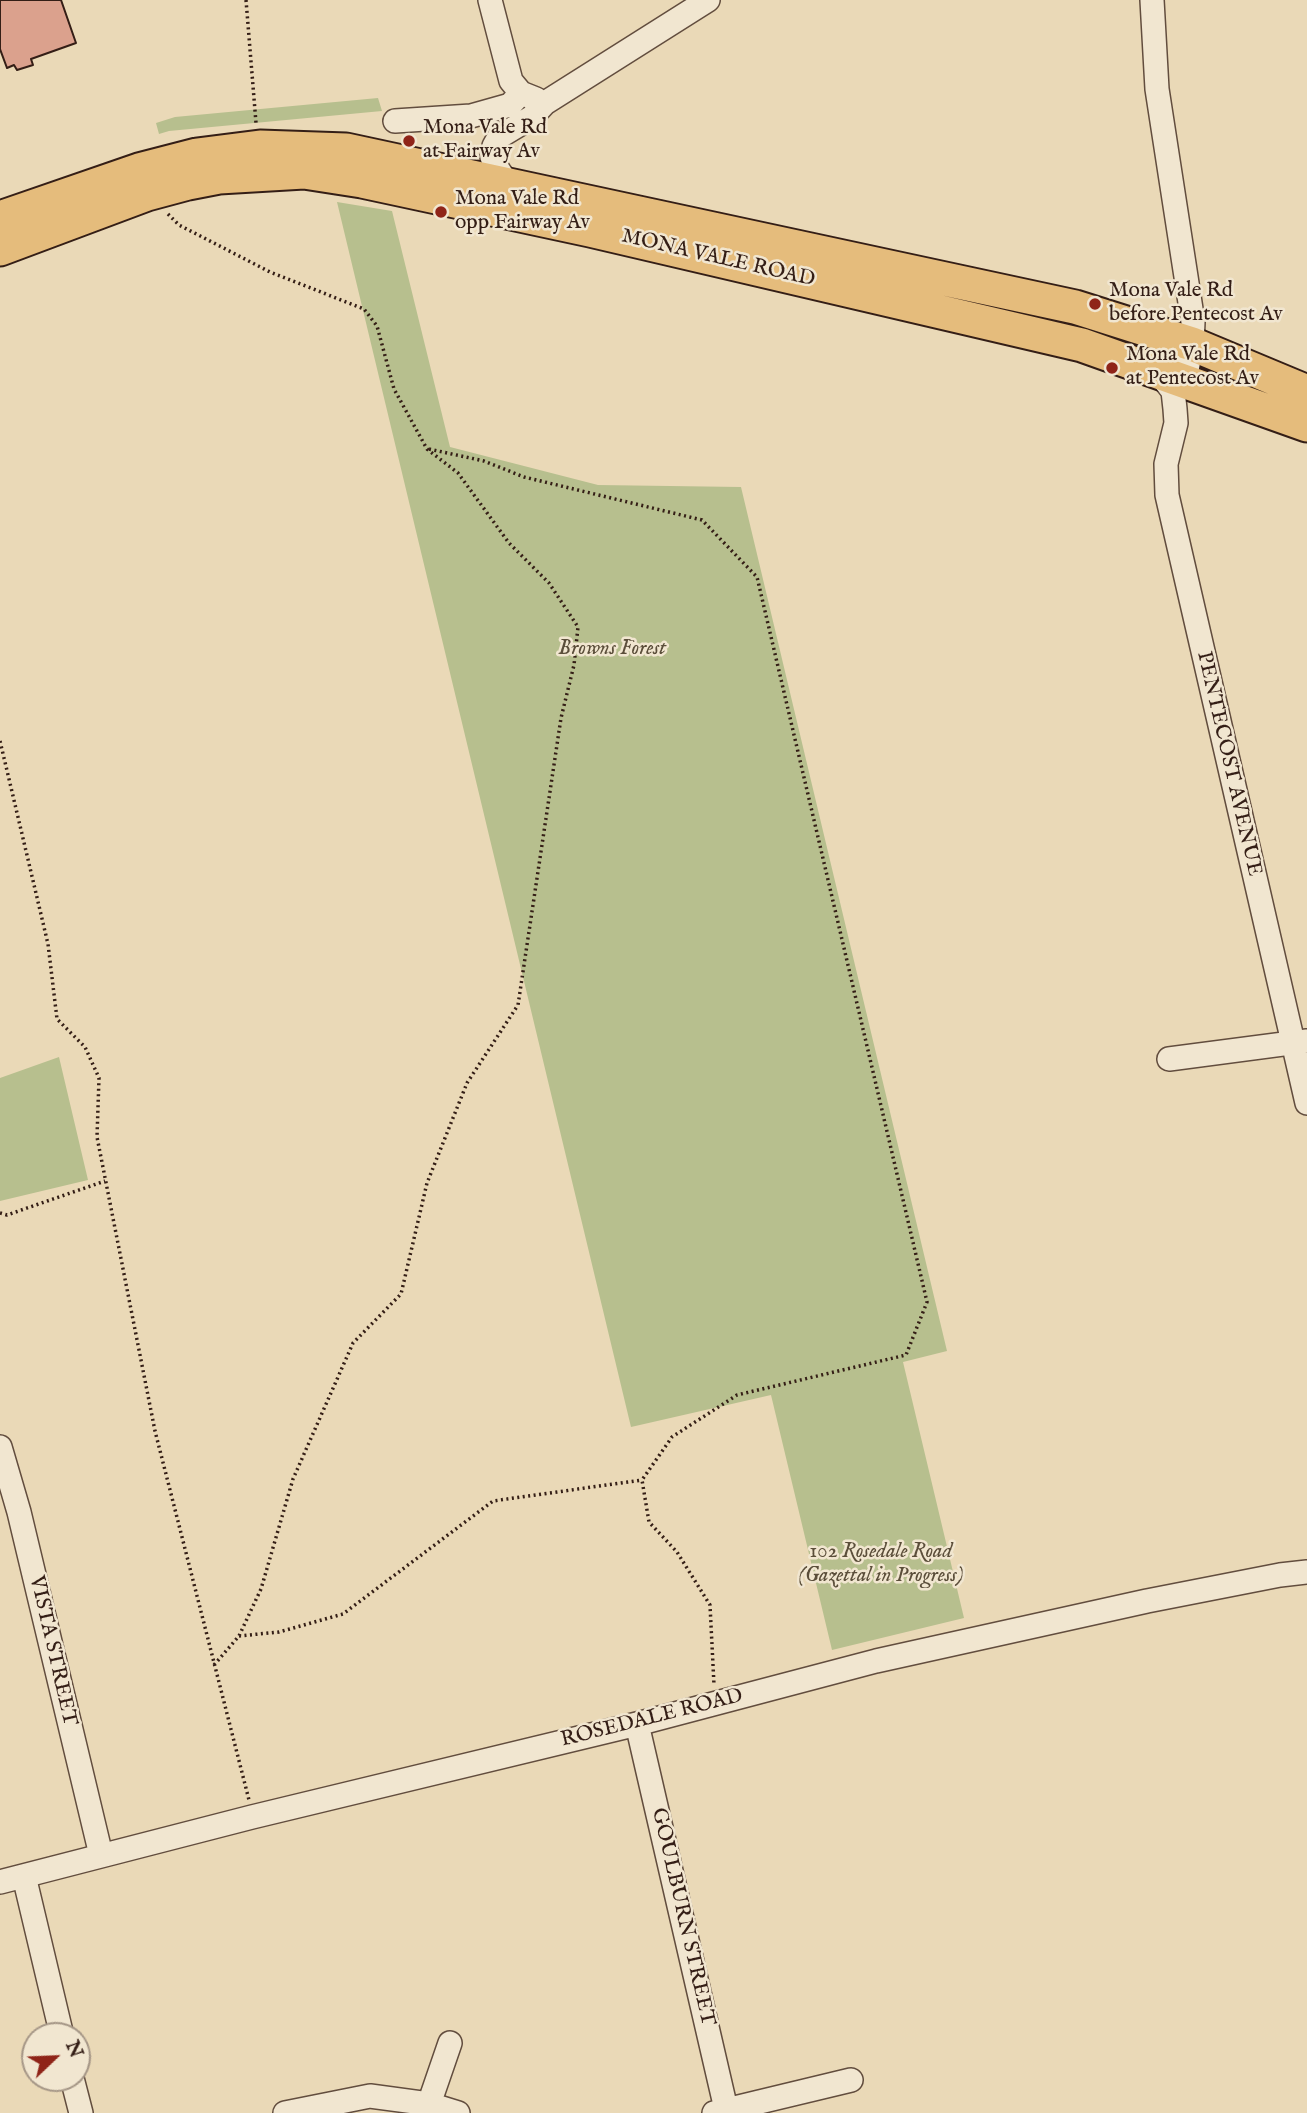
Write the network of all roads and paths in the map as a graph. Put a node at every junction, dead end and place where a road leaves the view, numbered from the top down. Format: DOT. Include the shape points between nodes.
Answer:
graph roads {
  1 [pos="246,0"];
  2 [pos="490,0"];
  3 [pos="708,0"];
  4 [pos="1152,0"];
  5 [pos="521,93"];
  6 [pos="545,103"];
  7 [pos="395,121"];
  8 [pos="257,132"];
  9 [pos="509,186"];
  10 [pos="164,211"];
  11 [pos="0,218"];
  12 [pos="0,249"];
  13 [pos="1192,344"];
  14 [pos="1183,380"];
  15 [pos="1307,392"];
  16 [pos="1176,423"];
  17 [pos="1307,425"];
  18 [pos="427,449"];
  19 [pos="0,741"];
  20 [pos="1300,1042"];
  21 [pos="1169,1059"];
  22 [pos="1307,1103"];
  23 [pos="105,1181"];
  24 [pos="0,1213"];
  25 [pos="0,1447"];
  26 [pos="642,1480"];
  27 [pos="1307,1572"];
  28 [pos="239,1636"];
  29 [pos="214,1665"];
  30 [pos="715,1703"];
  31 [pos="637,1724"];
  32 [pos="252,1817"];
  33 [pos="101,1855"];
  34 [pos="24,1876"];
  35 [pos="0,1882"];
  36 [pos="59,2022"];
  37 [pos="450,2043"];
  38 [pos="852,2080"];
  39 [pos="76,2092"];
  40 [pos="429,2104"];
  41 [pos="720,2111"];
  42 [pos="81,2113"];
  43 [pos="285,2113"];
  44 [pos="458,2113"];
  1 -- 8 [label="path"];
  2 -- 5 [label="street" via="511,81"];
  3 -- 6 [label="street"];
  4 -- 13 [label="street, PENTECOST AVENUE" via="1157,89 1193,322"];
  5 -- 6 [label="street"];
  5 -- 7 [label="street" via="510,104 471,116"];
  6 -- 9 [label="street" via="533,117 499,137 494,146 492,157"];
  9 -- 11 [label="highway, MONA VALE ROAD" via="346,150 260,147 197,155 139,170"];
  9 -- 13 [label="highway, MONA VALE ROAD" via="1075,307"];
  10 -- 18 [label="path" via="179,225 270,272 364,309 377,326 394,389"];
  12 -- 14 [label="highway, MONA VALE ROAD" via="188,183 304,172 577,227 1030,331"];
  13 -- 14 [label="street, PENTECOST AVENUE"];
  13 -- 15 [label="highway, MONA VALE ROAD"];
  14 -- 16 [label="street, PENTECOST AVENUE"];
  14 -- 16 [label="street, PENTECOST AVENUE" via="1173,391"];
  14 -- 17 [label="highway, MONA VALE ROAD"];
  16 -- 20 [label="street, PENTECOST AVENUE" via="1166,464 1167,495"];
  18 -- 26 [label="path" via="702,520 757,577 927,1303 906,1355 737,1395 672,1437"];
  18 -- 28 [label="path" via="458,472 509,543 549,583 578,628 574,665 561,718 518,1005 467,1083 427,1183 401,1294 353,1343 293,1479 261,1590"];
  19 -- 23 [label="path" via="48,944 57,1019 85,1047 99,1079 97,1137"];
  20 -- 21 [label="street"];
  20 -- 22 [label="street, PENTECOST AVENUE"];
  23 -- 24 [label="path" via="7,1215"];
  23 -- 29 [label="path" via="155,1431"];
  25 -- 33 [label="street, VISTA STREET"];
  26 -- 28 [label="path" via="494,1501 344,1614 279,1632"];
  26 -- 30 [label="path" via="649,1522 677,1552 710,1605"];
  27 -- 30 [label="street, ROSEDALE ROAD" via="1147,1601 930,1649"];
  28 -- 29 [label="path"];
  29 -- 32 [label="path"];
  30 -- 31 [label="street, ROSEDALE ROAD"];
  31 -- 32 [label="street, ROSEDALE ROAD"];
  31 -- 41 [label="street, GOULBURN STREET"];
  32 -- 33 [label="street, ROSEDALE ROAD"];
  33 -- 34 [label="street, ROSEDALE ROAD"];
  34 -- 35 [label="street, ROSEDALE ROAD"];
  34 -- 36 [label="street"];
  37 -- 40 [label="street"];
  38 -- 41 [label="street"];
  39 -- 42 [label="street"];
  40 -- 43 [label="street" via="369,2096"];
  40 -- 44 [label="street"];
}
